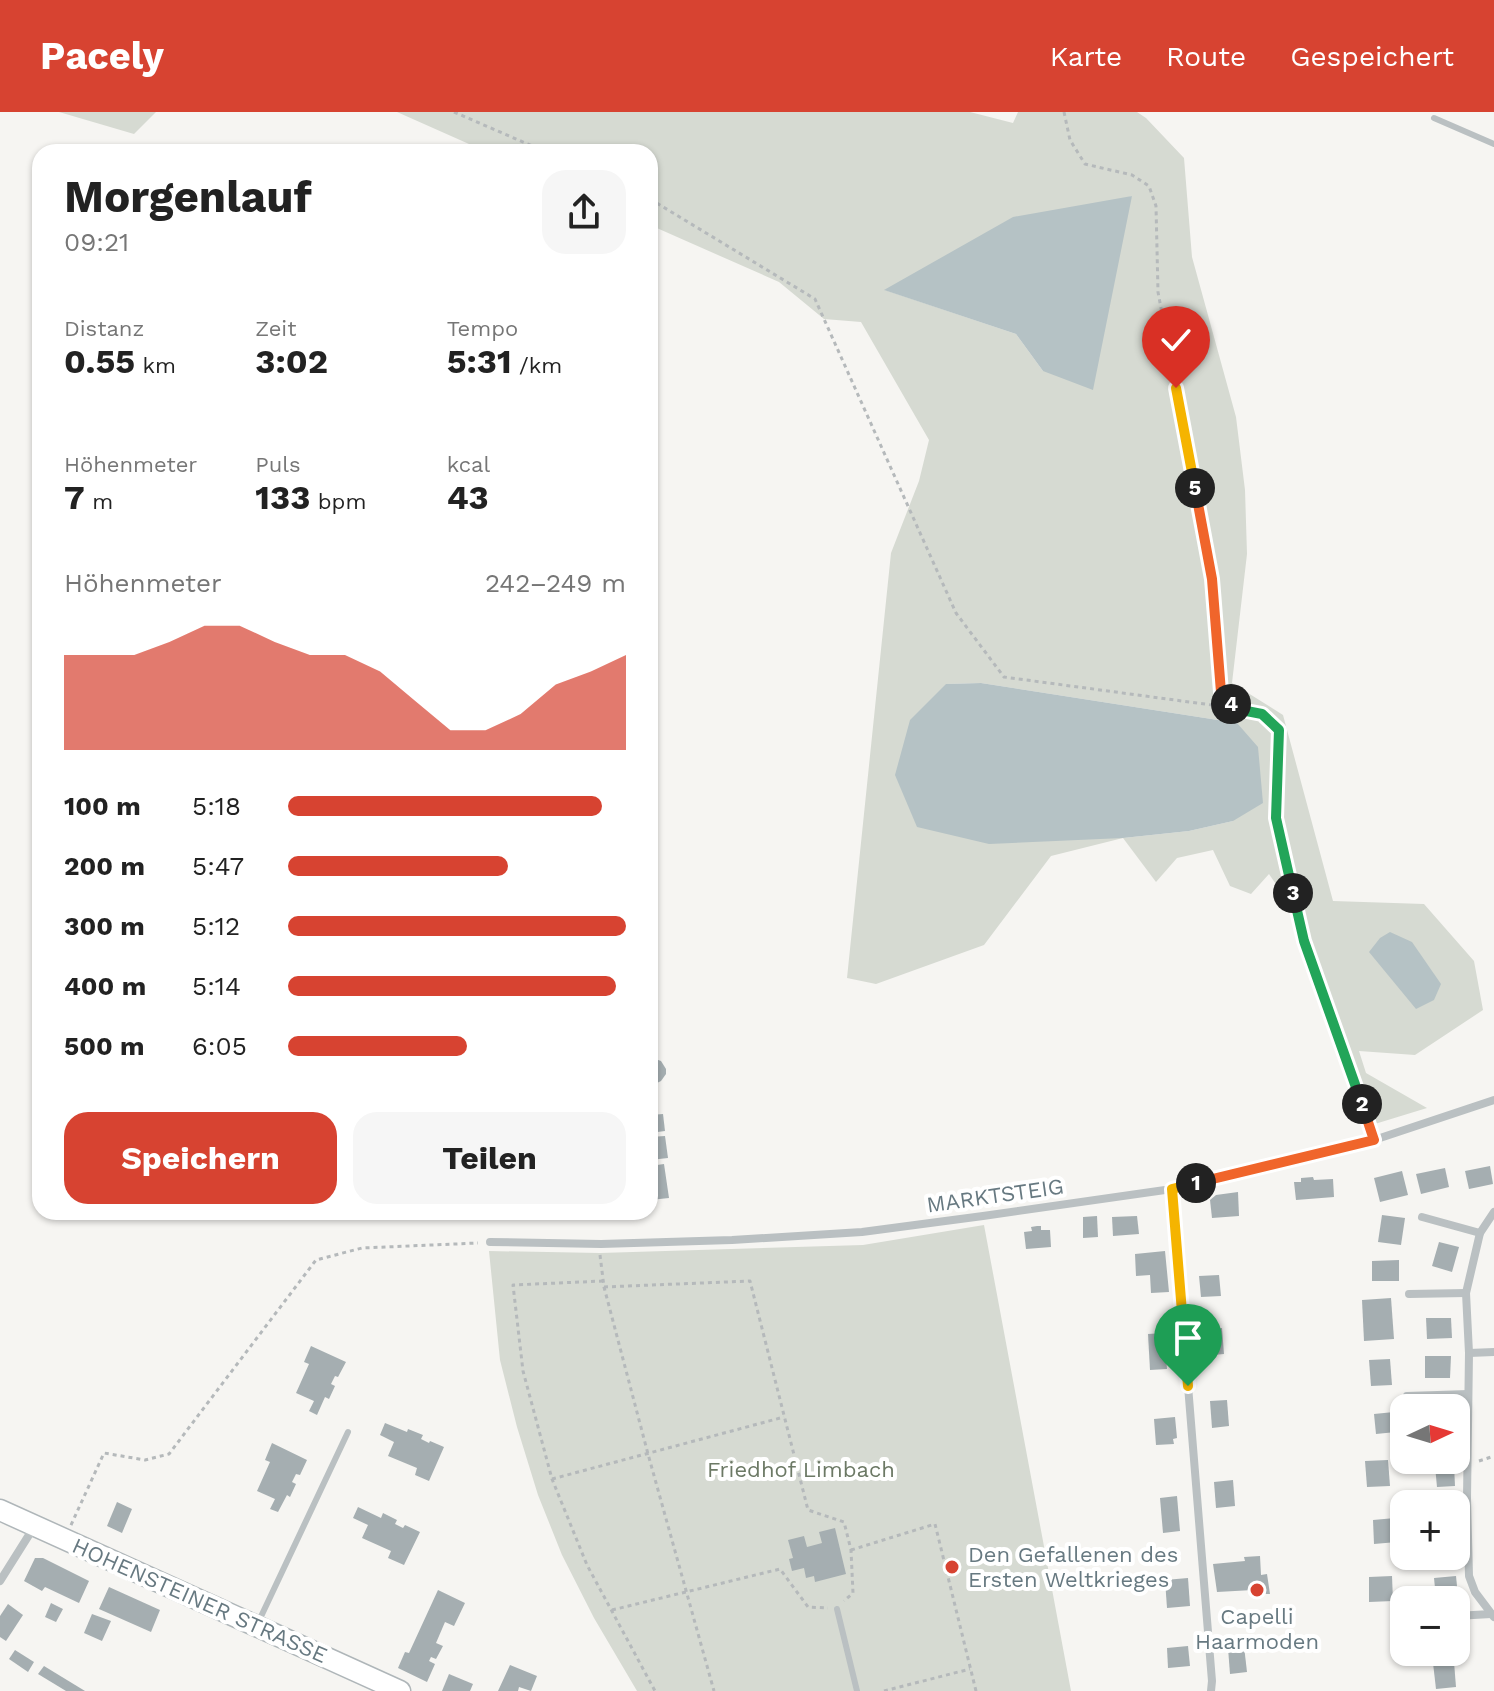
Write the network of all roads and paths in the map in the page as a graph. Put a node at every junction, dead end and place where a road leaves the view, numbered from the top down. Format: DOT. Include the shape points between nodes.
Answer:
graph roads {
  1 [pos="454,112"];
  2 [pos="1064,112"];
  3 [pos="1434,118"];
  4 [pos="528,144"];
  5 [pos="1494,144"];
  6 [pos="658,204"];
  7 [pos="1236,709"];
  8 [pos="1494,1100"];
  9 [pos="1374,1140"];
  10 [pos="1172,1189"];
  11 [pos="1494,1212"];
  12 [pos="1422,1217"];
  13 [pos="1480,1233"];
  14 [pos="490,1242"];
  15 [pos="601,1244"];
  16 [pos="603,1281"];
  17 [pos="604,1287"];
  18 [pos="1466,1293"];
  19 [pos="1409,1294"];
  20 [pos="1494,1352"];
  21 [pos="1469,1353"];
  22 [pos="1468,1394"];
  23 [pos="784,1417"];
  24 [pos="348,1432"];
  25 [pos="648,1454"];
  26 [pos="1494,1456"];
  27 [pos="1470,1464"];
  28 [pos="552,1479"];
  29 [pos="0,1510"];
  30 [pos="35,1526"];
  31 [pos="65,1538"];
  32 [pos="851,1550"];
  33 [pos="1469,1570"];
  34 [pos="0,1581"];
  35 [pos="686,1593"];
  36 [pos="837,1609"];
  37 [pos="612,1610"];
  38 [pos="1470,1616"];
  39 [pos="1493,1616"];
  40 [pos="257,1625"];
  41 [pos="970,1669"];
  42 [pos="400,1691"];
  43 [pos="655,1691"];
  44 [pos="714,1691"];
  45 [pos="857,1691"];
  46 [pos="884,1691"];
  47 [pos="976,1691"];
  48 [pos="1211,1691"];
  1 -- 4 [label="path"];
  2 -- 7 [label="path" via="1070,140 1085,164 1132,175 1149,186 1156,206 1158,292 1212,579 1221,692"];
  3 -- 5 [label="lane"];
  6 -- 7 [label="path" via="815,299 956,613 1004,677"];
  7 -- 9 [label="path" via="1262,714 1279,730 1276,818 1304,941"];
  8 -- 9 [label="street, MARKTSTEIG"];
  9 -- 10 [label="street, MARKTSTEIG"];
  10 -- 15 [label="street, MARKTSTEIG" via="862,1232"];
  10 -- 48 [label="street"];
  11 -- 13 [label="street"];
  12 -- 13 [label="street"];
  13 -- 18 [label="street"];
  14 -- 15 [label="street, MARKTSTEIG"];
  14 -- 31 [label="path" via="362,1248 316,1260 169,1454 145,1460 104,1453"];
  15 -- 16 [label="path"];
  16 -- 17 [label="path"];
  16 -- 28 [label="path" via="513,1285 523,1371"];
  17 -- 23 [label="path" via="750,1281"];
  17 -- 25 [label="path"];
  18 -- 19 [label="street"];
  18 -- 21 [label="street"];
  20 -- 21 [label="street"];
  21 -- 22 [label="street"];
  23 -- 25 [label="path"];
  23 -- 32 [label="path" via="808,1510 844,1522"];
  24 -- 40 [label="lane"];
  25 -- 28 [label="path"];
  25 -- 35 [label="path"];
  26 -- 27 [label="path"];
  28 -- 37 [label="path"];
  29 -- 30 [label="main road, HOHENSTEINER STRASSE"];
  30 -- 31 [label="main road, HOHENSTEINER STRASSE"];
  30 -- 34 [label="street"];
  31 -- 40 [label="main road, HOHENSTEINER STRASSE"];
  32 -- 36 [label="path" via="853,1593"];
  32 -- 41 [label="path" via="935,1524"];
  33 -- 39 [label="street" via="1475,1592"];
  35 -- 36 [label="path" via="780,1569 808,1607"];
  35 -- 37 [label="path"];
  35 -- 44 [label="path"];
  36 -- 45 [label="lane"];
  37 -- 43 [label="path"];
  38 -- 39 [label="street"];
  40 -- 42 [label="main road, HOHENSTEINER STRASSE"];
  41 -- 46 [label="path"];
  41 -- 47 [label="path"];
}
